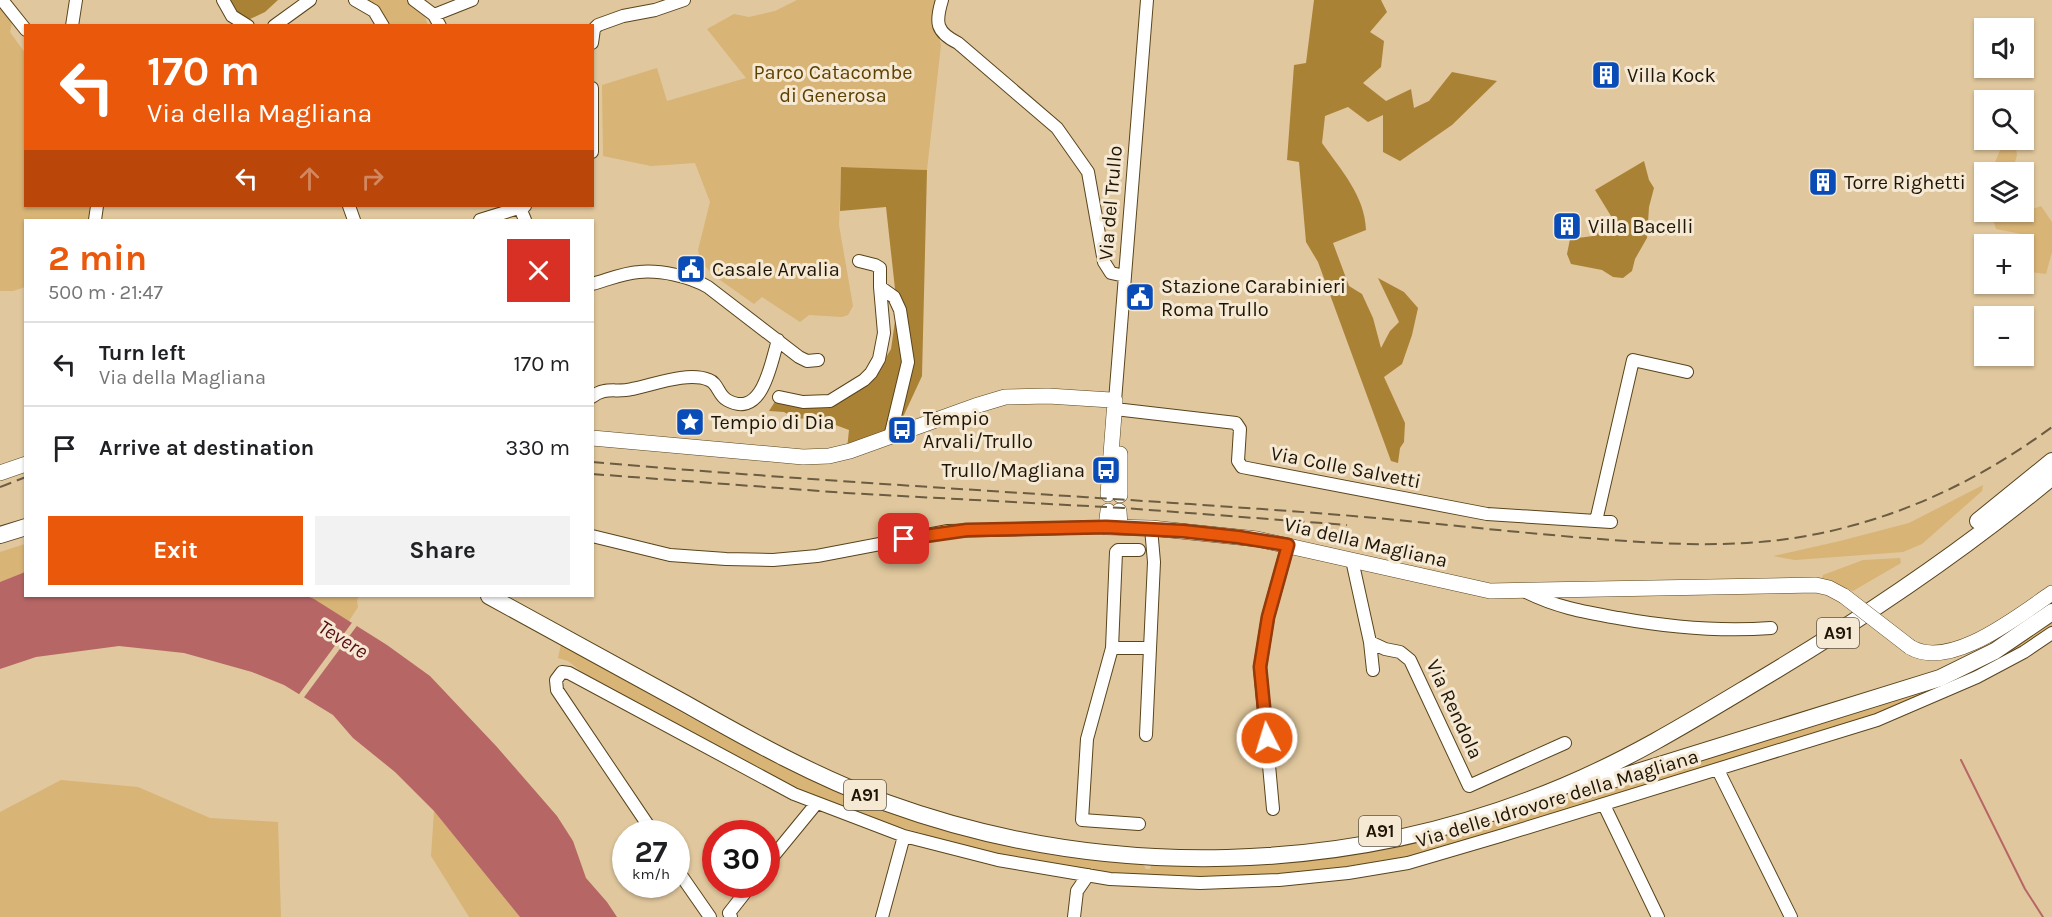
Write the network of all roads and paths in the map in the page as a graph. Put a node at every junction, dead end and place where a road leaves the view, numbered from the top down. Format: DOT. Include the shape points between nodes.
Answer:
graph roads {
  1 [pos="2,0"];
  2 [pos="76,0"];
  3 [pos="223,0"];
  4 [pos="310,0"];
  5 [pos="355,0"];
  6 [pos="414,0"];
  7 [pos="472,0"];
  8 [pos="684,0"];
  9 [pos="942,0"];
  10 [pos="1147,0"];
  11 [pos="437,20"];
  12 [pos="72,24"];
  13 [pos="245,24"];
  14 [pos="277,24"];
  15 [pos="382,24"];
  16 [pos="24,28"];
  17 [pos="594,29"];
  18 [pos="517,207"];
  19 [pos="483,219"];
  20 [pos="859,261"];
  21 [pos="1125,276"];
  22 [pos="594,284"];
  23 [pos="880,287"];
  24 [pos="778,340"];
  25 [pos="818,360"];
  26 [pos="1687,372"];
  27 [pos="594,396"];
  28 [pos="779,398"];
  29 [pos="1115,405"];
  30 [pos="890,437"];
  31 [pos="594,438"];
  32 [pos="2052,461"];
  33 [pos="24,465"];
  34 [pos="0,473"];
  35 [pos="2052,477"];
  36 [pos="1114,494"];
  37 [pos="1113,511"];
  38 [pos="24,517"];
  39 [pos="1596,521"];
  40 [pos="1611,522"];
  41 [pos="0,524"];
  42 [pos="1113,527"];
  43 [pos="24,528"];
  44 [pos="1151,528"];
  45 [pos="0,535"];
  46 [pos="594,536"];
  47 [pos="1288,545"];
  48 [pos="1139,550"];
  49 [pos="1352,560"];
  50 [pos="1523,590"];
  51 [pos="2052,593"];
  52 [pos="491,597"];
  53 [pos="513,597"];
  54 [pos="2052,612"];
  55 [pos="1771,628"];
  56 [pos="2052,633"];
  57 [pos="1370,642"];
  58 [pos="1112,648"];
  59 [pos="1149,648"];
  60 [pos="1373,670"];
  61 [pos="1146,735"];
  62 [pos="1564,743"];
  63 [pos="1718,770"];
  64 [pos="816,804"];
  65 [pos="1604,805"];
  66 [pos="1274,809"];
  67 [pos="1482,816"];
  68 [pos="645,820"];
  69 [pos="1139,824"];
  70 [pos="903,836"];
  71 [pos="780,848"];
  72 [pos="1088,875"];
  73 [pos="690,888"];
  74 [pos="741,898"];
  75 [pos="710,917"];
  76 [pos="731,917"];
  77 [pos="882,917"];
  78 [pos="1074,917"];
  79 [pos="1658,917"];
  80 [pos="1791,917"];
  1 -- 16 [label="street"];
  2 -- 12 [label="street"];
  3 -- 13 [label="street" via="232,16"];
  4 -- 14 [label="street"];
  5 -- 15 [label="street" via="374,11"];
  6 -- 11 [label="street"];
  7 -- 11 [label="street"];
  8 -- 17 [label="street" via="623,16"];
  9 -- 21 [label="street" via="938,22 944,35 1055,126 1088,172 1104,262 1112,273"];
  10 -- 21 [label="street, Via del Trullo"];
  18 -- 19 [label="street"];
  20 -- 23 [label="street" via="880,268"];
  21 -- 29 [label="street, Via del Trullo"];
  22 -- 24 [label="street" via="641,272 690,279 708,287"];
  23 -- 28 [label="street" via="884,333 871,373 830,401"];
  23 -- 30 [label="street" via="894,297 900,310 908,362"];
  24 -- 25 [label="street" via="803,360"];
  24 -- 27 [label="street" via="767,381 754,399 745,403 725,399 712,381 692,378 663,380 627,390 606,389"];
  26 -- 39 [label="street" via="1633,360"];
  29 -- 30 [label="main road" via="1048,396 1005,398"];
  29 -- 36 [label="main road, Via del Trullo"];
  29 -- 39 [label="street, Via Colle Salvetti" via="1236,423 1240,429 1238,461 1242,467 1487,514"];
  30 -- 31 [label="main road" via="839,455 802,457"];
  32 -- 53 [label="highway, A91" via="1954,540 1878,593 1668,722 1606,755 1545,782 1457,813 1364,834 1295,843 1218,848 1125,844 1024,830 934,807 805,757"];
  33 -- 34 [label="main road"];
  35 -- 67 [label="highway, A91" via="1914,583 1684,726 1581,779"];
  37 -- 42 [label="main road"];
  38 -- 41 [label="highway"];
  39 -- 40 [label="street, Via Colle Salvetti"];
  42 -- 44 [label="main road, Via della Magliana"];
  42 -- 46 [label="street, Via della Magliana" via="948,531 817,556 765,560 670,555"];
  43 -- 45 [label="highway"];
  44 -- 47 [label="main road, Via della Magliana"];
  44 -- 59 [label="street" via="1154,562"];
  47 -- 49 [label="main road, Via della Magliana"];
  47 -- 66 [label="street" via="1268,617 1260,667"];
  48 -- 58 [label="street" via="1116,552"];
  49 -- 50 [label="main road, Via della Magliana" via="1484,590"];
  49 -- 57 [label="street"];
  50 -- 51 [label="main road, Via della Magliana, bridge" via="1816,585 1844,596 1910,647 1935,654 1959,649"];
  50 -- 55 [label="street, Via della Magliana" via="1563,607 1653,624"];
  52 -- 67 [label="highway, A91" via="813,773 902,808 989,833 1106,853 1217,859 1365,845"];
  54 -- 67 [label="highway" via="1995,651 1940,678 1577,791"];
  56 -- 63 [label="street, Via delle Idrovore della Magliana" via="2024,652 1916,705"];
  57 -- 60 [label="street"];
  57 -- 62 [label="street, Via Rendola" via="1400,652 1410,660 1469,786"];
  58 -- 59 [label="street"];
  58 -- 69 [label="street" via="1087,739 1082,820"];
  59 -- 61 [label="street"];
  63 -- 65 [label="street, Via delle Idrovore della Magliana"];
  63 -- 80 [label="street"];
  64 -- 68 [label="street, Via delle Idrovore della Magliana" via="562,672 555,680 557,690"];
  64 -- 70 [label="street, Via delle Idrovore della Magliana"];
  64 -- 71 [label="street"];
  65 -- 72 [label="street, Via delle Idrovore della Magliana" via="1423,859 1348,873 1200,883"];
  65 -- 79 [label="street"];
  70 -- 72 [label="street, Via delle Idrovore della Magliana" via="998,860"];
  70 -- 77 [label="street"];
  72 -- 78 [label="street" via="1077,891"];
  73 -- 75 [label="street"];
  74 -- 76 [label="street" via="729,913"];
}
